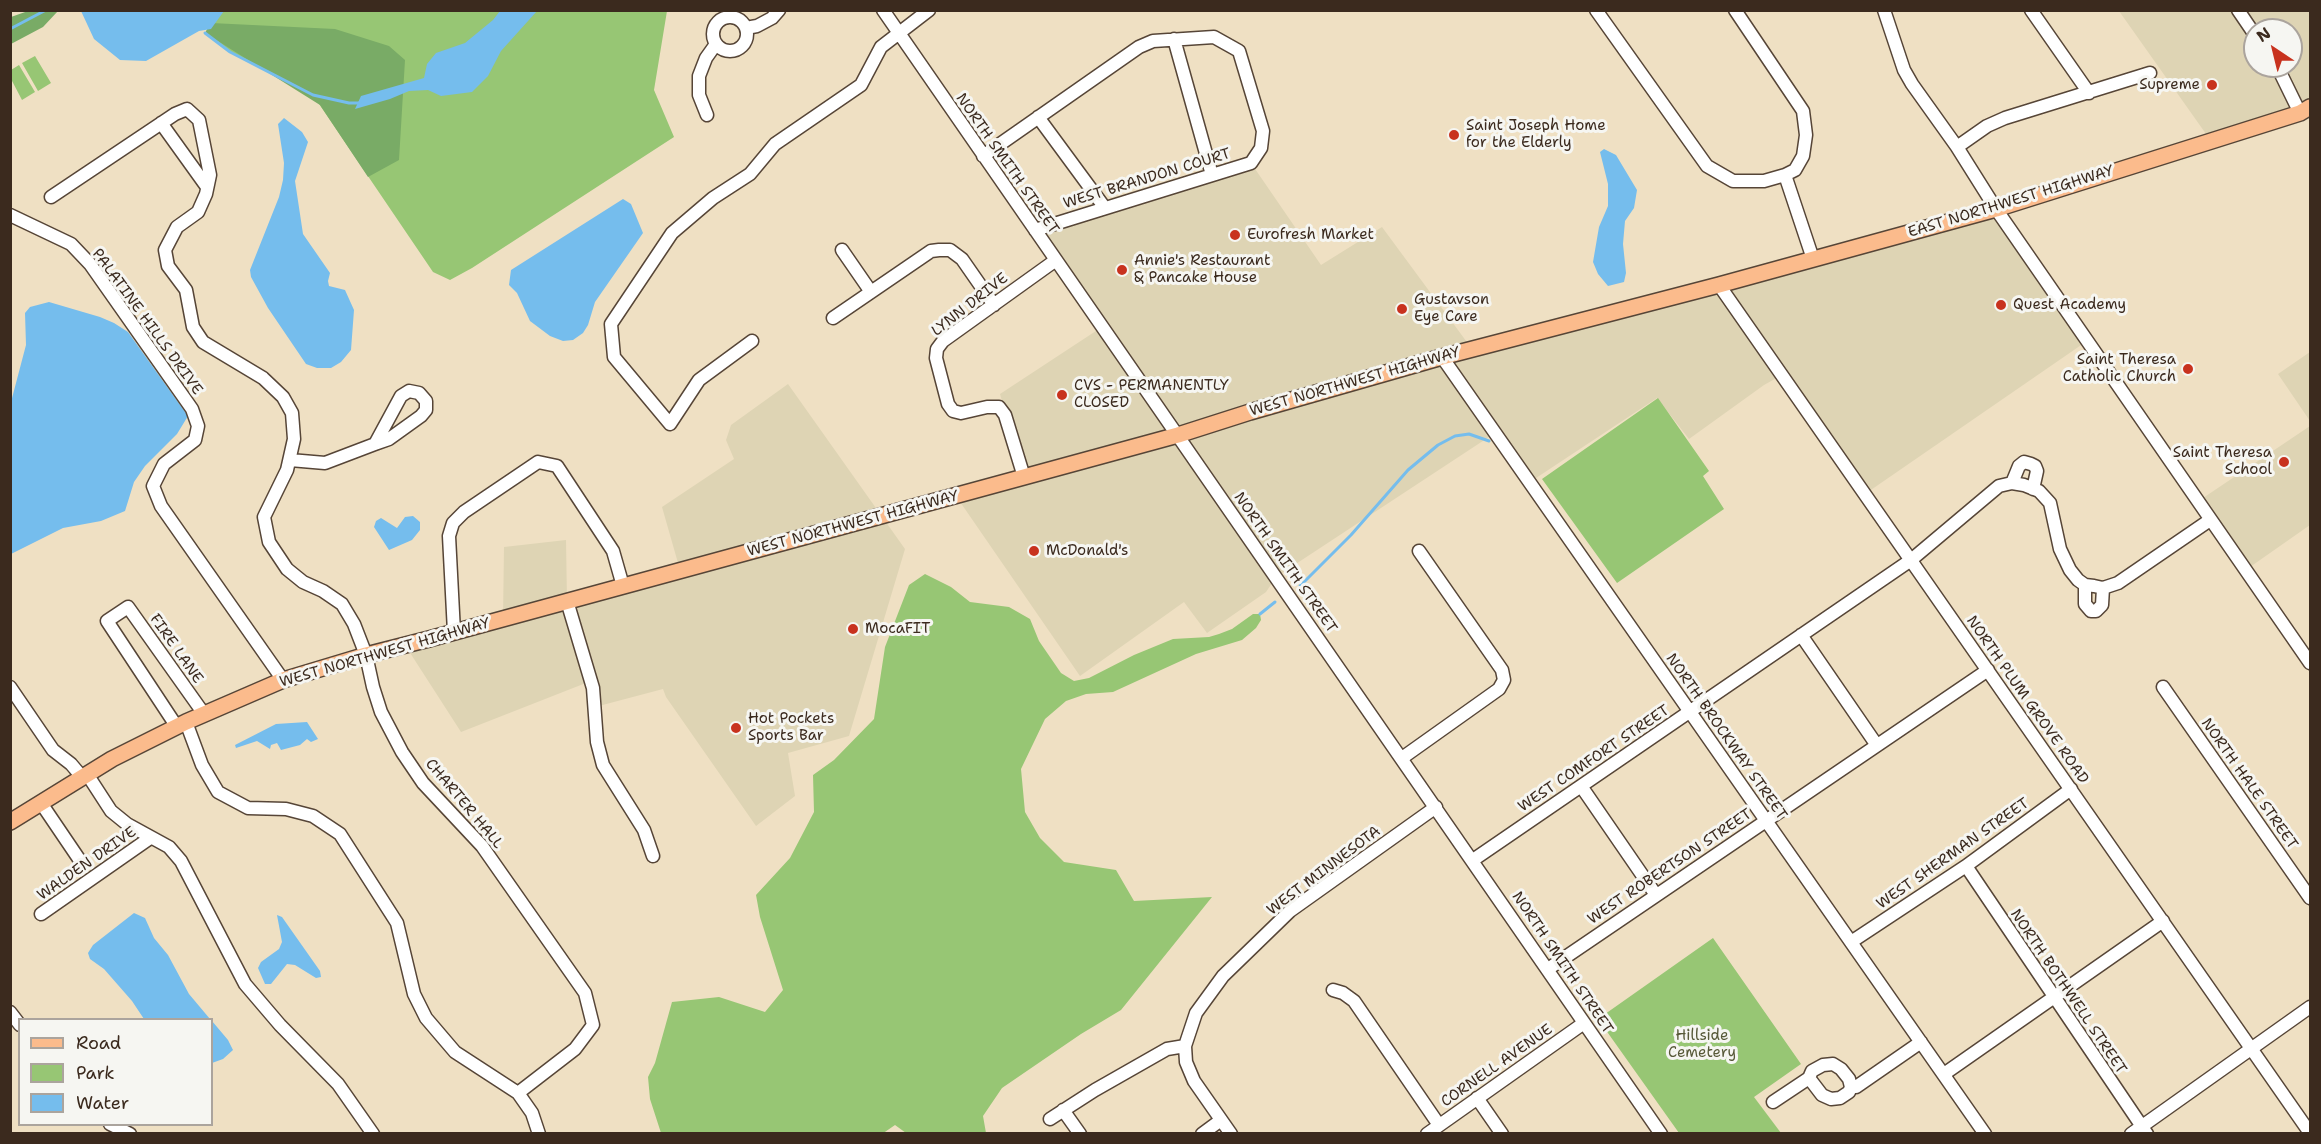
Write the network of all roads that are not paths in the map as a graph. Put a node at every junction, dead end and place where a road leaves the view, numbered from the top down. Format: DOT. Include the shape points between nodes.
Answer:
graph roads {
  1 [pos="779,10"];
  2 [pos="883,10"];
  3 [pos="929,10"];
  4 [pos="1596,10"];
  5 [pos="1735,10"];
  6 [pos="1884,10"];
  7 [pos="2031,10"];
  8 [pos="746,28"];
  9 [pos="899,33"];
  10 [pos="1174,39"];
  11 [pos="716,44"];
  12 [pos="2150,74"];
  13 [pos="2285,78"];
  14 [pos="2089,93"];
  15 [pos="2307,111"];
  16 [pos="707,115"];
  17 [pos="1038,117"];
  18 [pos="161,123"];
  19 [pos="1957,147"];
  20 [pos="983,156"];
  21 [pos="1212,175"];
  22 [pos="1785,175"];
  23 [pos="207,188"];
  24 [pos="51,197"];
  25 [pos="1106,208"];
  26 [pos="1996,209"];
  27 [pos="10,215"];
  28 [pos="1035,230"];
  29 [pos="842,250"];
  30 [pos="1813,259"];
  31 [pos="1056,260"];
  32 [pos="1719,285"];
  33 [pos="871,292"];
  34 [pos="994,304"];
  35 [pos="833,318"];
  36 [pos="752,341"];
  37 [pos="1442,357"];
  38 [pos="1178,435"];
  39 [pos="375,444"];
  40 [pos="290,460"];
  41 [pos="1024,477"];
  42 [pos="2012,483"];
  43 [pos="2033,489"];
  44 [pos="2210,520"];
  45 [pos="1419,551"];
  46 [pos="1911,560"];
  47 [pos="2085,585"];
  48 [pos="623,586"];
  49 [pos="2103,588"];
  50 [pos="567,601"];
  51 [pos="453,632"];
  52 [pos="1801,635"];
  53 [pos="366,655"];
  54 [pos="2310,663"];
  55 [pos="1988,670"];
  56 [pos="283,680"];
  57 [pos="10,687"];
  58 [pos="2163,687"];
  59 [pos="1690,711"];
  60 [pos="204,714"];
  61 [pos="181,724"];
  62 [pos="1876,744"];
  63 [pos="1402,758"];
  64 [pos="85,776"];
  65 [pos="1581,786"];
  66 [pos="2071,789"];
  67 [pos="41,803"];
  68 [pos="1436,807"];
  69 [pos="1766,820"];
  70 [pos="10,822"];
  71 [pos="150,838"];
  72 [pos="653,856"];
  73 [pos="1473,860"];
  74 [pos="81,862"];
  75 [pos="1966,866"];
  76 [pos="1656,895"];
  77 [pos="2310,898"];
  78 [pos="41,914"];
  79 [pos="2163,921"];
  80 [pos="1851,942"];
  81 [pos="1548,969"];
  82 [pos="1334,990"];
  83 [pos="2054,998"];
  84 [pos="2310,1007"];
  85 [pos="1584,1023"];
  86 [pos="1921,1042"];
  87 [pos="1185,1046"];
  88 [pos="2252,1049"];
  89 [pos="1944,1074"];
  90 [pos="1809,1078"];
  91 [pos="1851,1087"];
  92 [pos="518,1093"];
  93 [pos="1477,1098"];
  94 [pos="1773,1102"];
  95 [pos="1063,1110"];
  96 [pos="1050,1119"];
  97 [pos="1221,1120"];
  98 [pos="1439,1125"];
  99 [pos="112,1126"];
  100 [pos="2140,1131"];
  101 [pos="2310,1133"];
  102 [pos="130,1134"];
  103 [pos="373,1134"];
  104 [pos="539,1134"];
  105 [pos="1080,1134"];
  106 [pos="1202,1134"];
  107 [pos="1231,1134"];
  108 [pos="1427,1134"];
  109 [pos="1502,1134"];
  110 [pos="1661,1134"];
  111 [pos="1985,1134"];
  1 -- 8 [label="street" via="772,18"];
  2 -- 9 [label="street, NORTH SMITH STREET"];
  3 -- 9 [label="street"];
  4 -- 22 [label="street" via="1707,166 1733,181 1764,181"];
  5 -- 22 [label="street" via="1803,111 1803,156 1795,170"];
  6 -- 19 [label="street" via="1904,70"];
  7 -- 14 [label="street"];
  8 -- 11 [label="street" via="745,42 738,48 726,50"];
  8 -- 11 [label="street" via="737,18 725,17 716,24"];
  9 -- 20 [label="street, NORTH SMITH STREET"];
  9 -- 36 [label="street" via="881,46 861,85 775,144 750,174 713,198 672,233 611,324 614,357 670,424 699,380"];
  10 -- 17 [label="street, WEST BRANDON COURT" via="1153,40 1139,47"];
  10 -- 21 [label="street"];
  10 -- 21 [label="street, WEST BRANDON COURT" via="1214,37 1239,51 1263,131 1261,148 1251,163"];
  11 -- 16 [label="street" via="699,76 699,95"];
  12 -- 14 [label="street"];
  13 -- 15 [label="street"];
  14 -- 19 [label="street" via="2005,118"];
  15 -- 26 [label="main road, EAST NORTHWEST HIGHWAY"];
  17 -- 20 [label="street, WEST BRANDON COURT"];
  17 -- 25 [label="street"];
  18 -- 23 [label="street"];
  18 -- 23 [label="street" via="187,109 199,120 210,175"];
  18 -- 24 [label="street"];
  19 -- 26 [label="street"];
  20 -- 28 [label="street, NORTH SMITH STREET"];
  21 -- 25 [label="street, WEST BRANDON COURT"];
  22 -- 30 [label="street"];
  23 -- 40 [label="street, CHARTER HALL" via="198,212 177,227 165,250 168,266 186,290 193,327 203,342 263,378 283,397 294,426"];
  25 -- 28 [label="street, WEST BRANDON COURT"];
  26 -- 30 [label="main road, EAST NORTHWEST HIGHWAY"];
  26 -- 44 [label="street"];
  27 -- 56 [label="street, PALATINE HILLS DRIVE" via="71,244 90,264 192,409 198,426 195,440 164,464 153,486 161,506"];
  28 -- 31 [label="street, NORTH SMITH STREET"];
  29 -- 33 [label="street"];
  30 -- 32 [label="main road, EAST NORTHWEST HIGHWAY"];
  31 -- 34 [label="street, LYNN DRIVE"];
  31 -- 38 [label="street, NORTH SMITH STREET"];
  32 -- 37 [label="main road, WEST NORTHWEST HIGHWAY"];
  32 -- 46 [label="street, NORTH PLUM GROVE ROAD"];
  33 -- 34 [label="street" via="931,251 950,250 962,259"];
  33 -- 35 [label="street"];
  34 -- 41 [label="street, LYNN DRIVE" via="943,342 936,358 953,411 999,407 1005,415"];
  37 -- 38 [label="main road, WEST NORTHWEST HIGHWAY"];
  37 -- 59 [label="street, NORTH BROCKWAY STREET"];
  38 -- 41 [label="main road, WEST NORTHWEST HIGHWAY"];
  38 -- 63 [label="street, NORTH SMITH STREET"];
  39 -- 39 [label="street" via="401,396 409,391 419,393 426,401 421,417"];
  39 -- 40 [label="street" via="325,463"];
  40 -- 53 [label="street, CHARTER HALL" via="264,517 269,542 287,569 342,604"];
  41 -- 48 [label="main road, WEST NORTHWEST HIGHWAY"];
  42 -- 43 [label="street"];
  42 -- 43 [label="street" via="2024,462 2037,471"];
  42 -- 46 [label="street, WEST COMFORT STREET" via="1992,491"];
  43 -- 47 [label="street" via="2050,503 2060,549 2070,570"];
  44 -- 49 [label="street" via="2118,583"];
  44 -- 54 [label="street"];
  45 -- 63 [label="street" via="1502,670 1504,680 1499,689"];
  46 -- 52 [label="street, WEST COMFORT STREET"];
  46 -- 55 [label="street, NORTH PLUM GROVE ROAD"];
  47 -- 49 [label="street"];
  47 -- 49 [label="street" via="2085,604 2091,611 2103,605"];
  48 -- 50 [label="main road, WEST NORTHWEST HIGHWAY"];
  48 -- 51 [label="street" via="613,551 557,466 538,462 464,512 453,524 449,536"];
  50 -- 51 [label="main road, WEST NORTHWEST HIGHWAY"];
  50 -- 72 [label="street" via="593,688 603,765 644,830"];
  51 -- 53 [label="main road, WEST NORTHWEST HIGHWAY"];
  52 -- 59 [label="street, WEST COMFORT STREET"];
  52 -- 62 [label="street"];
  53 -- 56 [label="main road, WEST NORTHWEST HIGHWAY"];
  53 -- 92 [label="street, CHARTER HALL" via="381,712 402,752 423,783 489,856 585,993 593,1025 575,1049"];
  55 -- 62 [label="street, WEST ROBERTSON STREET"];
  55 -- 66 [label="street, NORTH PLUM GROVE ROAD"];
  56 -- 60 [label="main road, WEST NORTHWEST HIGHWAY"];
  57 -- 64 [label="street" via="53,750"];
  58 -- 77 [label="street, NORTH HALE STREET"];
  59 -- 65 [label="street, WEST COMFORT STREET"];
  59 -- 69 [label="street, NORTH BROCKWAY STREET"];
  60 -- 61 [label="main road, WEST NORTHWEST HIGHWAY"];
  60 -- 61 [label="street, FIRE LANE" via="128,607 107,621"];
  61 -- 64 [label="main road, WEST NORTHWEST HIGHWAY"];
  61 -- 92 [label="street" via="218,792 248,808 313,816 340,834 398,923 414,994 426,1018 455,1052"];
  62 -- 69 [label="street, WEST ROBERTSON STREET"];
  63 -- 68 [label="street, NORTH SMITH STREET"];
  64 -- 67 [label="main road, WEST NORTHWEST HIGHWAY"];
  64 -- 71 [label="street" via="111,811"];
  65 -- 73 [label="street, WEST COMFORT STREET"];
  65 -- 76 [label="street"];
  66 -- 75 [label="street, WEST SHERMAN STREET"];
  66 -- 79 [label="street, NORTH PLUM GROVE ROAD"];
  67 -- 70 [label="main road, WEST NORTHWEST HIGHWAY"];
  67 -- 74 [label="street"];
  68 -- 73 [label="street, NORTH SMITH STREET"];
  68 -- 87 [label="street, WEST MINNESOTA" via="1290,911 1223,976 1196,1012"];
  69 -- 76 [label="street, WEST ROBERTSON STREET"];
  69 -- 80 [label="street, NORTH BROCKWAY STREET"];
  71 -- 78 [label="street, WALDEN DRIVE"];
  71 -- 103 [label="street" via="169,847 181,861 245,984 338,1084"];
  73 -- 81 [label="street, NORTH SMITH STREET"];
  75 -- 80 [label="street, WEST SHERMAN STREET"];
  75 -- 83 [label="street, NORTH BOTHWELL STREET"];
  76 -- 81 [label="street, WEST ROBERTSON STREET"];
  79 -- 83 [label="street"];
  79 -- 88 [label="street, NORTH PLUM GROVE ROAD"];
  80 -- 86 [label="street, NORTH BROCKWAY STREET"];
  81 -- 85 [label="street, NORTH SMITH STREET"];
  82 -- 98 [label="street" via="1354,1001"];
  83 -- 89 [label="street"];
  83 -- 100 [label="street, NORTH BOTHWELL STREET"];
  84 -- 88 [label="street"];
  85 -- 93 [label="street, CORNELL AVENUE"];
  85 -- 110 [label="street, NORTH SMITH STREET"];
  86 -- 89 [label="street, NORTH BROCKWAY STREET"];
  86 -- 91 [label="street"];
  87 -- 95 [label="street" via="1167,1049"];
  87 -- 97 [label="street" via="1186,1062 1194,1081"];
  88 -- 100 [label="street"];
  88 -- 101 [label="street, NORTH PLUM GROVE ROAD"];
  89 -- 111 [label="street, NORTH BROCKWAY STREET"];
  90 -- 91 [label="street" via="1822,1095 1831,1099 1840,1098"];
  90 -- 91 [label="street" via="1817,1068 1833,1064 1849,1079"];
  90 -- 94 [label="street"];
  92 -- 104 [label="street" via="532,1113"];
  93 -- 98 [label="street, CORNELL AVENUE"];
  93 -- 109 [label="street"];
  95 -- 96 [label="street"];
  95 -- 105 [label="street"];
  97 -- 106 [label="street"];
  97 -- 107 [label="street"];
  98 -- 108 [label="street, CORNELL AVENUE"];
  99 -- 102 [label="street"];
}
